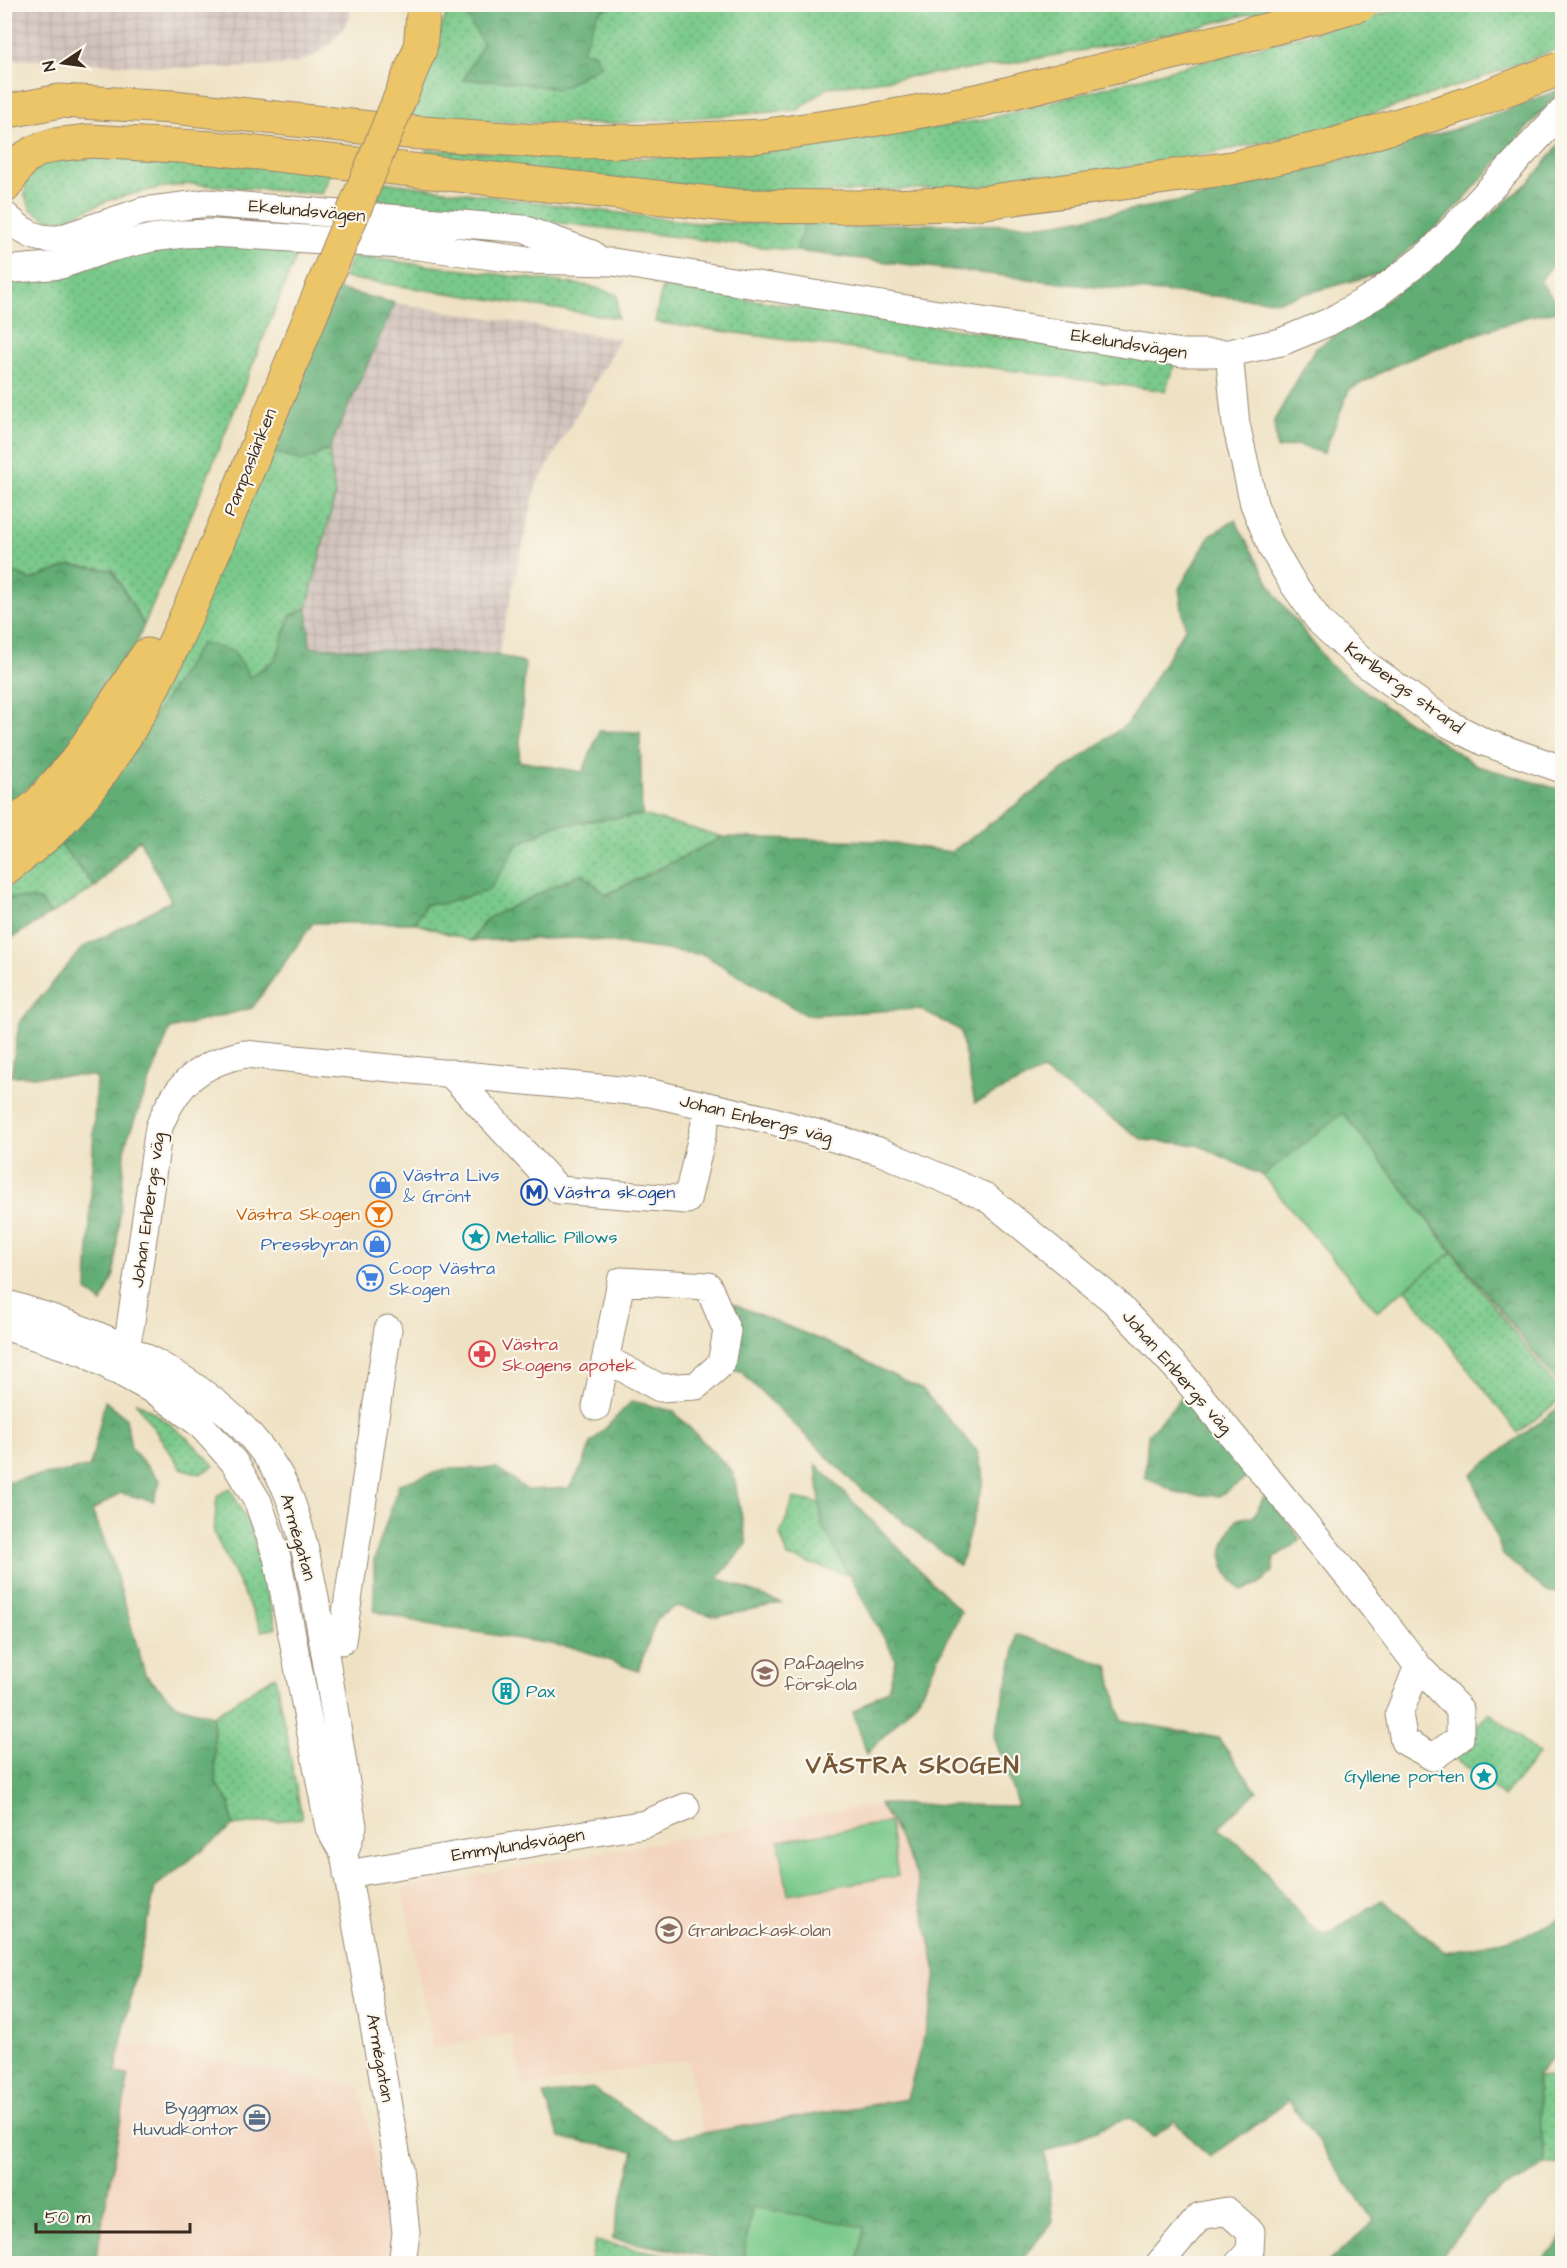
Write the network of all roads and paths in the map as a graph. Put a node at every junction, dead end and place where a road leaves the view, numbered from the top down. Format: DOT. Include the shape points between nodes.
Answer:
graph roads {
  1 [pos="1361,4"];
  2 [pos="425,9"];
  3 [pos="1563,68"];
  4 [pos="4,112"];
  5 [pos="1563,112"];
  6 [pos="5,206"];
  7 [pos="613,262"];
  8 [pos="4,270"];
  9 [pos="1230,353"];
  10 [pos="229,492"];
  11 [pos="1563,769"];
  12 [pos="4,833"];
  13 [pos="4,869"];
  14 [pos="450,1073"];
  15 [pos="709,1106"];
  16 [pos="4,1303"];
  17 [pos="4,1326"];
  18 [pos="388,1329"];
  19 [pos="85,1341"];
  20 [pos="606,1359"];
  21 [pos="119,1360"];
  22 [pos="597,1407"];
  23 [pos="342,1641"];
  24 [pos="1418,1666"];
  25 [pos="686,1807"];
  26 [pos="345,1864"];
  27 [pos="402,2264"];
  28 [pos="1159,2264"];
  29 [pos="1239,2264"];
  1 -- 4 [label="main road, bridge" via="981,100 861,123 761,136 550,142 60,100"];
  2 -- 10 [label="main road, Pampaslänken, bridge" via="420,49"];
  3 -- 6 [label="main road" via="1467,104 1330,146 1231,168 978,203 736,206 213,148 90,141 54,145 22,160"];
  5 -- 9 [label="street, Ekelundsvägen" via="1430,253 1377,294 1329,322 1281,342"];
  6 -- 7 [label="street, Ekelundsvägen" via="20,230 45,240 59,239 143,211 207,203 523,230"];
  7 -- 8 [label="street, Ekelundsvägen" via="522,260 418,246 193,234 152,238 61,265"];
  7 -- 9 [label="street, Ekelundsvägen" via="1182,353"];
  9 -- 11 [label="street, Karlbergs strand" via="1236,424 1254,504 1278,557 1320,622 1363,662 1449,724 1484,742"];
  10 -- 12 [label="main road, Pampaslänken" via="154,645 128,686 78,759 40,803"];
  10 -- 13 [label="main road, Pampaslänken" via="182,624 143,707 107,764 57,826"];
  14 -- 15 [label="street, Johan Enbergs väg" via="651,1093"];
  14 -- 15 [label="street" via="554,1196 687,1200"];
  14 -- 21 [label="street, Johan Enbergs väg" via="245,1054 206,1065 174,1097 159,1127 130,1328"];
  15 -- 24 [label="street, Johan Enbergs väg" via="879,1151 987,1197 1114,1301 1182,1374"];
  16 -- 19 [label="street, Armégatan"];
  17 -- 19 [label="street, Armégatan"];
  18 -- 23 [label="street"];
  19 -- 21 [label="street, Armégatan"];
  20 -- 20 [label="street" via="621,1281 708,1286 727,1331 721,1364 696,1386 660,1388"];
  20 -- 22 [label="street"];
  21 -- 26 [label="street, Armégatan" via="178,1374 220,1407 280,1476 298,1522 324,1645 353,1826"];
  25 -- 26 [label="street, Emmylundsvägen" via="645,1824"];
  26 -- 27 [label="street, Armégatan" via="399,2169 406,2233"];
  28 -- 29 [label="street" via="1200,2216 1227,2211 1251,2232 1250,2251"];
}
